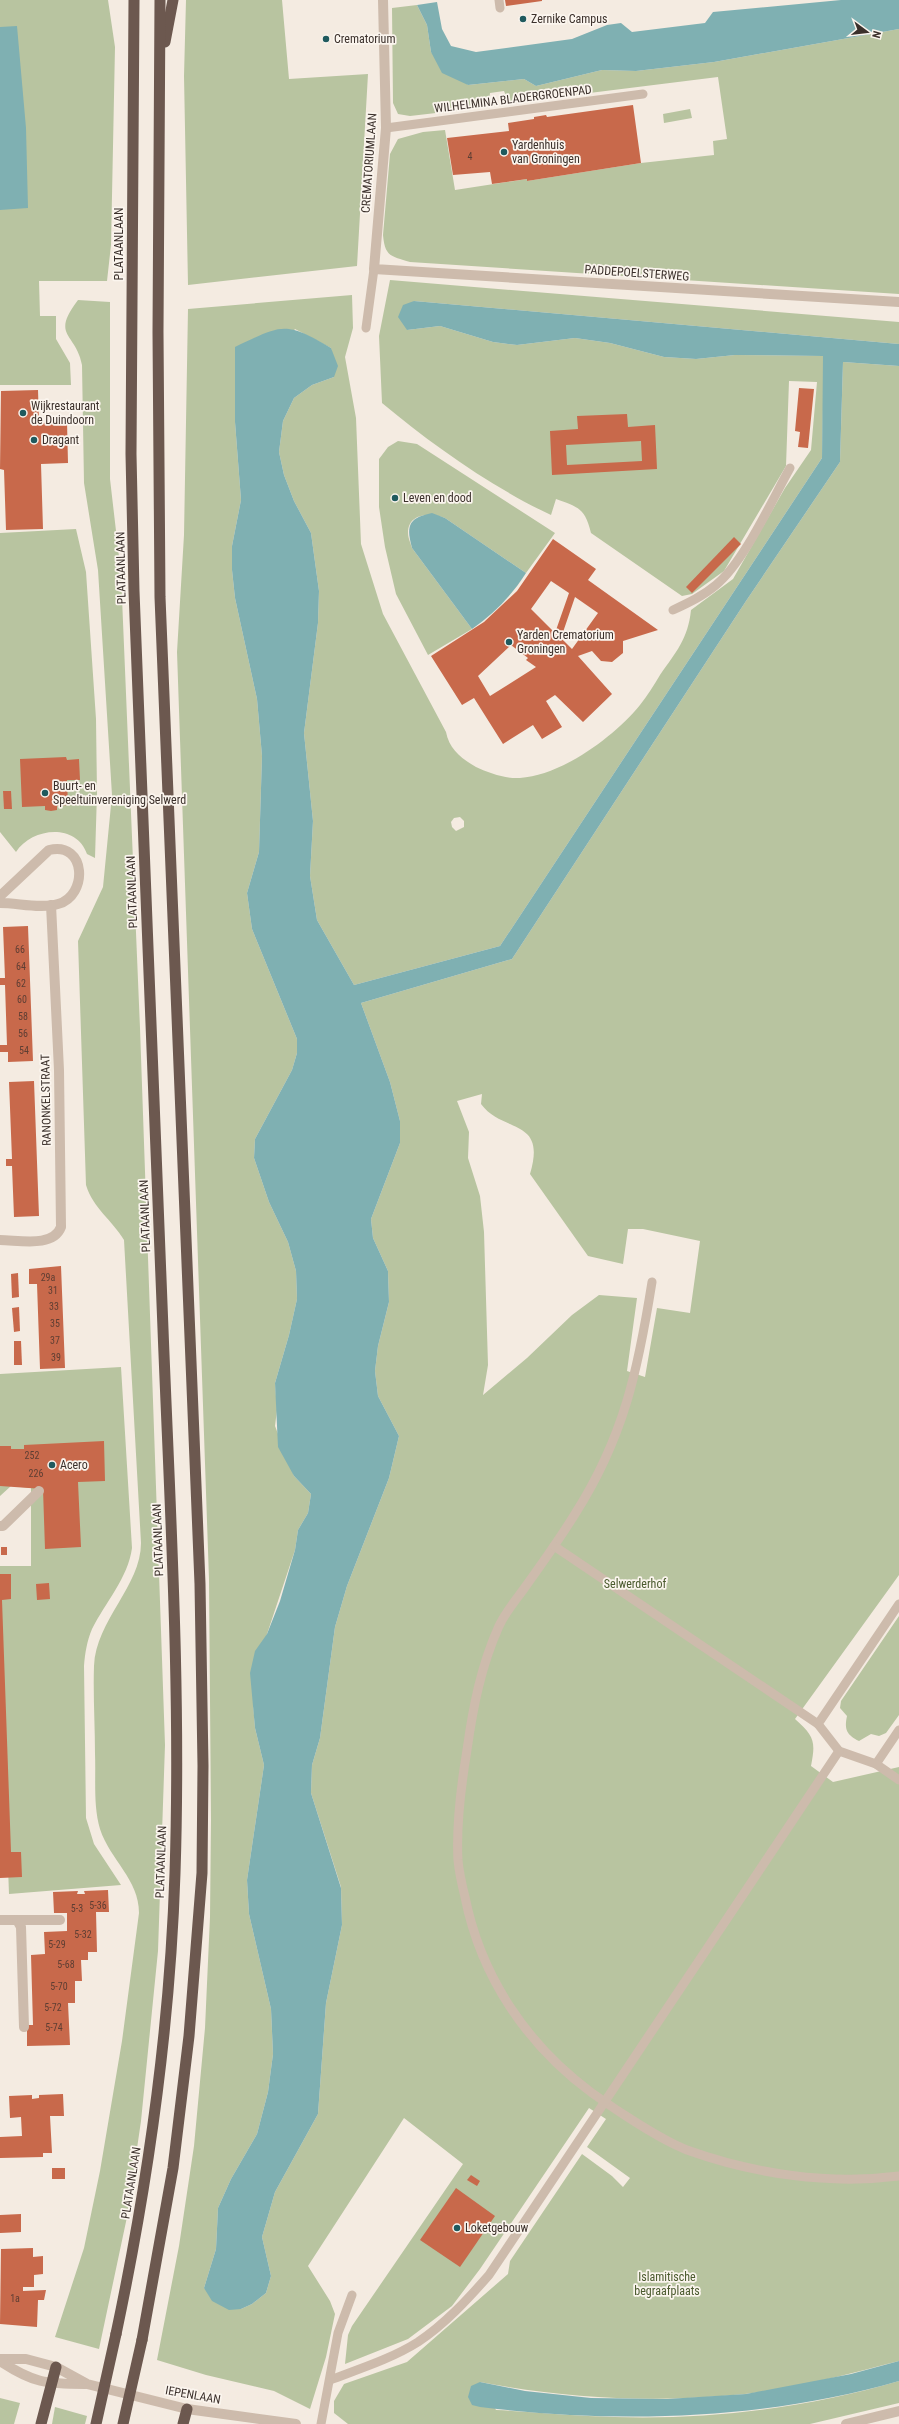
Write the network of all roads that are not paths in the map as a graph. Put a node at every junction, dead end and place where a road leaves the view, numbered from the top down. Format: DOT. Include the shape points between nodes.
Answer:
graph roads {
  1 [pos="125,0"];
  2 [pos="134,0"];
  3 [pos="160,0"];
  4 [pos="173,0"];
  5 [pos="383,0"];
  6 [pos="133,35"];
  7 [pos="160,66"];
  8 [pos="643,94"];
  9 [pos="386,128"];
  10 [pos="374,269"];
  11 [pos="899,302"];
  12 [pos="366,328"];
  13 [pos="790,468"];
  14 [pos="673,610"];
  15 [pos="0,896"];
  16 [pos="0,903"];
  17 [pos="51,905"];
  18 [pos="0,1240"];
  19 [pos="652,1282"];
  20 [pos="40,1491"];
  21 [pos="0,1526"];
  22 [pos="554,1546"];
  23 [pos="899,1604"];
  24 [pos="818,1724"];
  25 [pos="899,1730"];
  26 [pos="839,1751"];
  27 [pos="876,1764"];
  28 [pos="899,1780"];
  29 [pos="0,1920"];
  30 [pos="17,1920"];
  31 [pos="60,1920"];
  32 [pos="24,2026"];
  33 [pos="604,2102"];
  34 [pos="899,2176"];
  35 [pos="352,2295"];
  36 [pos="0,2360"];
  37 [pos="56,2367"];
  38 [pos="330,2380"];
  39 [pos="51,2384"];
  40 [pos="87,2384"];
  41 [pos="187,2409"];
  42 [pos="899,2411"];
  43 [pos="228,2419"];
  44 [pos="41,2424"];
  45 [pos="96,2424"];
  46 [pos="123,2424"];
  47 [pos="183,2424"];
  48 [pos="296,2424"];
  49 [pos="321,2424"];
  50 [pos="846,2424"];
  1 -- 6 [label="highway"];
  2 -- 6 [label="highway, PLATAANLAAN"];
  3 -- 7 [label="highway"];
  4 -- 7 [label="highway"];
  5 -- 9 [label="street, CREMATORIUMLAAN"];
  6 -- 45 [label="highway, PLATAANLAAN, bridge" via="131,454 134,591 174,1598 177,1774 174,1885 163,2042 147,2164 116,2334"];
  7 -- 46 [label="highway, bridge" via="160,596 200,1584 202,1874 189,2036 173,2168 142,2340"];
  8 -- 9 [label="lane, WILHELMINA BLADERGROENPAD"];
  9 -- 10 [label="street, CREMATORIUMLAAN"];
  10 -- 11 [label="street, PADDEPOELSTERWEG"];
  10 -- 12 [label="lane, CREMATORIUMLAAN"];
  13 -- 14 [label="lane" via="734,567 697,599"];
  15 -- 17 [label="street" via="44,853 62,849 76,859 79,883 65,901"];
  16 -- 17 [label="street"];
  17 -- 18 [label="street, RANONKELSTRAAT" via="59,1070 61,1228 56,1236 48,1240"];
  19 -- 22 [label="lane" via="640,1358 610,1453 577,1512"];
  20 -- 21 [label="street" via="16,1515"];
  22 -- 24 [label="lane"];
  22 -- 33 [label="lane" via="500,1623 475,1694 460,1791 458,1862 472,1930 498,1988 530,2037 566,2074"];
  23 -- 24 [label="lane"];
  24 -- 26 [label="lane"];
  25 -- 27 [label="lane"];
  26 -- 27 [label="lane"];
  26 -- 33 [label="lane"];
  27 -- 28 [label="lane"];
  29 -- 30 [label="street"];
  30 -- 31 [label="street"];
  30 -- 32 [label="street" via="21,1927"];
  33 -- 34 [label="lane" via="685,2149 771,2173 848,2179"];
  33 -- 38 [label="lane" via="490,2274 448,2319 418,2342 392,2356"];
  35 -- 38 [label="lane" via="338,2333"];
  36 -- 37 [label="street, IEPENLAAN" via="26,2359"];
  36 -- 39 [label="street, IEPENLAAN" via="23,2376"];
  37 -- 39 [label="highway"];
  37 -- 40 [label="street, IEPENLAAN"];
  38 -- 49 [label="lane"];
  39 -- 40 [label="street, IEPENLAAN"];
  39 -- 44 [label="highway"];
  40 -- 41 [label="street, IEPENLAAN"];
  41 -- 43 [label="street, IEPENLAAN"];
  41 -- 47 [label="highway"];
  42 -- 50 [label="street"];
  43 -- 48 [label="street, IEPENLAAN"];
}
